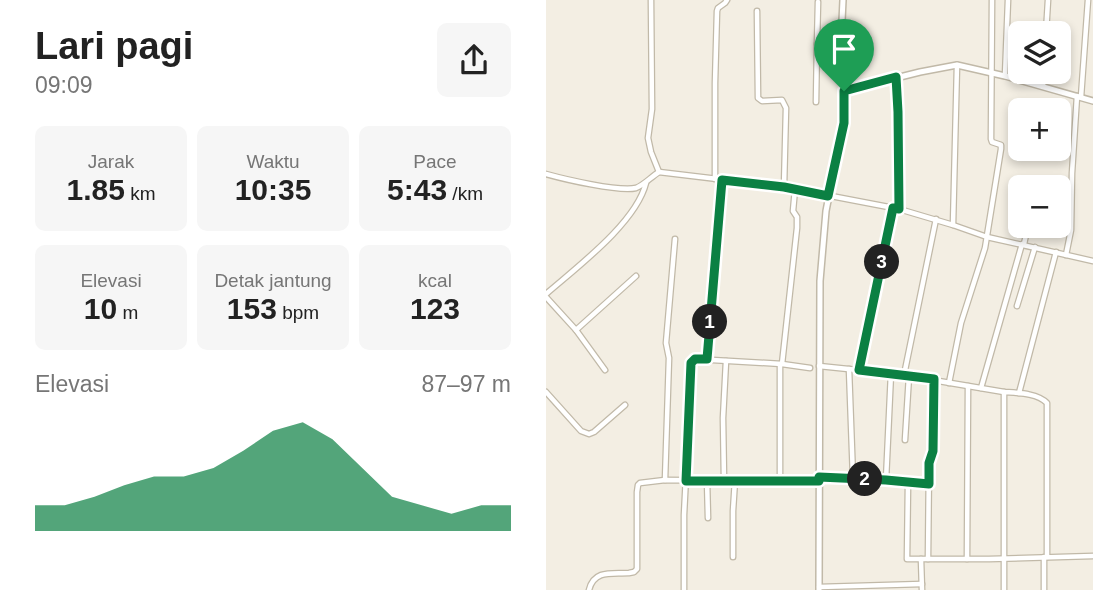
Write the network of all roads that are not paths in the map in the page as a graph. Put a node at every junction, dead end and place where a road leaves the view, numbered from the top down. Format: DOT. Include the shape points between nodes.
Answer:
graph roads {
  1 [pos="651,0"];
  2 [pos="727,0"];
  3 [pos="843,0"];
  4 [pos="992,0"];
  5 [pos="1008,0"];
  6 [pos="1048,0"];
  7 [pos="1088,0"];
  8 [pos="818,2"];
  9 [pos="757,11"];
  10 [pos="1047,21"];
  11 [pos="841,42"];
  12 [pos="817,44"];
  13 [pos="957,65"];
  14 [pos="990,72"];
  15 [pos="1005,76"];
  16 [pos="896,77"];
  17 [pos="1043,86"];
  18 [pos="844,91"];
  19 [pos="1079,97"];
  20 [pos="1093,101"];
  21 [pos="816,102"];
  22 [pos="659,172"];
  23 [pos="546,174"];
  24 [pos="715,179"];
  25 [pos="722,180"];
  26 [pos="646,182"];
  27 [pos="784,187"];
  28 [pos="795,190"];
  29 [pos="828,196"];
  30 [pos="896,209"];
  31 [pos="936,219"];
  32 [pos="953,225"];
  33 [pos="987,237"];
  34 [pos="1025,238"];
  35 [pos="675,239"];
  36 [pos="1023,244"];
  37 [pos="1035,247"];
  38 [pos="1056,253"];
  39 [pos="1066,255"];
  40 [pos="1093,261"];
  41 [pos="636,276"];
  42 [pos="546,296"];
  43 [pos="1017,306"];
  44 [pos="576,330"];
  45 [pos="707,359"];
  46 [pos="726,361"];
  47 [pos="781,364"];
  48 [pos="815,368"];
  49 [pos="849,369"];
  50 [pos="606,370"];
  51 [pos="859,370"];
  52 [pos="891,373"];
  53 [pos="906,375"];
  54 [pos="934,379"];
  55 [pos="949,383"];
  56 [pos="968,386"];
  57 [pos="981,388"];
  58 [pos="546,392"];
  59 [pos="1004,392"];
  60 [pos="1019,393"];
  61 [pos="625,405"];
  62 [pos="905,440"];
  63 [pos="853,478"];
  64 [pos="819,479"];
  65 [pos="665,480"];
  66 [pos="707,480"];
  67 [pos="724,480"];
  68 [pos="735,480"];
  69 [pos="886,480"];
  70 [pos="686,481"];
  71 [pos="780,481"];
  72 [pos="908,482"];
  73 [pos="929,484"];
  74 [pos="708,518"];
  75 [pos="1093,556"];
  76 [pos="733,557"];
  77 [pos="1004,558"];
  78 [pos="928,559"];
  79 [pos="967,559"];
  80 [pos="1045,560"];
  81 [pos="921,563"];
  82 [pos="922,587"];
  83 [pos="819,588"];
  84 [pos="589,590"];
  85 [pos="684,590"];
  86 [pos="1004,590"];
  87 [pos="1044,590"];
  1 -- 22 [label="street" via="648,138"];
  2 -- 24 [label="street" via="717,11"];
  3 -- 11 [label="street"];
  4 -- 14 [label="street"];
  5 -- 15 [label="street"];
  6 -- 10 [label="street"];
  7 -- 19 [label="street"];
  8 -- 12 [label="street"];
  9 -- 27 [label="street" via="758,98 782,100 786,108"];
  11 -- 12 [label="street"];
  11 -- 18 [label="street"];
  12 -- 21 [label="street"];
  13 -- 14 [label="street"];
  13 -- 16 [label="street"];
  13 -- 32 [label="street"];
  14 -- 15 [label="street"];
  14 -- 33 [label="street" via="991,139 1001,149"];
  15 -- 17 [label="street"];
  16 -- 18 [label="street"];
  16 -- 30 [label="street"];
  17 -- 19 [label="street"];
  18 -- 29 [label="street" via="844,123"];
  19 -- 20 [label="street"];
  19 -- 39 [label="street"];
  22 -- 24 [label="street"];
  22 -- 26 [label="street"];
  23 -- 26 [label="street" via="624,188"];
  24 -- 25 [label="street"];
  25 -- 27 [label="street"];
  25 -- 45 [label="street"];
  26 -- 42 [label="street" via="625,222"];
  27 -- 28 [label="street"];
  28 -- 29 [label="street"];
  28 -- 47 [label="street" via="797,228"];
  29 -- 30 [label="street"];
  29 -- 48 [label="street"];
  30 -- 31 [label="street"];
  30 -- 51 [label="street"];
  31 -- 32 [label="street"];
  31 -- 53 [label="street"];
  32 -- 33 [label="street"];
  33 -- 36 [label="street"];
  33 -- 55 [label="street"];
  34 -- 36 [label="street"];
  35 -- 65 [label="street" via="666,343"];
  36 -- 37 [label="street"];
  36 -- 57 [label="street"];
  37 -- 38 [label="street"];
  37 -- 43 [label="street"];
  38 -- 39 [label="street"];
  38 -- 60 [label="street"];
  39 -- 40 [label="street"];
  41 -- 44 [label="street"];
  42 -- 44 [label="street"];
  44 -- 50 [label="street"];
  45 -- 46 [label="street"];
  45 -- 70 [label="street" via="691,363"];
  46 -- 47 [label="street"];
  46 -- 67 [label="street"];
  47 -- 48 [label="street"];
  47 -- 71 [label="street"];
  48 -- 49 [label="street"];
  48 -- 64 [label="street"];
  49 -- 51 [label="street"];
  49 -- 63 [label="street"];
  51 -- 52 [label="street"];
  52 -- 53 [label="street"];
  52 -- 69 [label="street"];
  53 -- 54 [label="street"];
  53 -- 62 [label="street"];
  54 -- 55 [label="street"];
  54 -- 73 [label="street"];
  55 -- 56 [label="street"];
  56 -- 57 [label="street"];
  56 -- 79 [label="street"];
  57 -- 59 [label="street"];
  58 -- 61 [label="street" via="585,433 594,432"];
  59 -- 60 [label="street"];
  59 -- 77 [label="street"];
  60 -- 80 [label="street" via="1047,403"];
  63 -- 64 [label="street"];
  63 -- 69 [label="street"];
  64 -- 71 [label="street"];
  64 -- 83 [label="street"];
  65 -- 70 [label="street"];
  65 -- 84 [label="street" via="638,485 636,571 600,575"];
  66 -- 67 [label="street"];
  66 -- 70 [label="street"];
  66 -- 74 [label="street"];
  67 -- 68 [label="street"];
  68 -- 71 [label="street"];
  68 -- 76 [label="street"];
  69 -- 72 [label="street"];
  70 -- 85 [label="street"];
  72 -- 73 [label="street"];
  72 -- 81 [label="street" via="906,558"];
  73 -- 78 [label="street"];
  75 -- 80 [label="street"];
  77 -- 79 [label="street"];
  77 -- 80 [label="street"];
  77 -- 86 [label="street"];
  78 -- 79 [label="street"];
  78 -- 81 [label="street"];
  80 -- 87 [label="street"];
  81 -- 82 [label="street"];
  82 -- 83 [label="street"];
}
